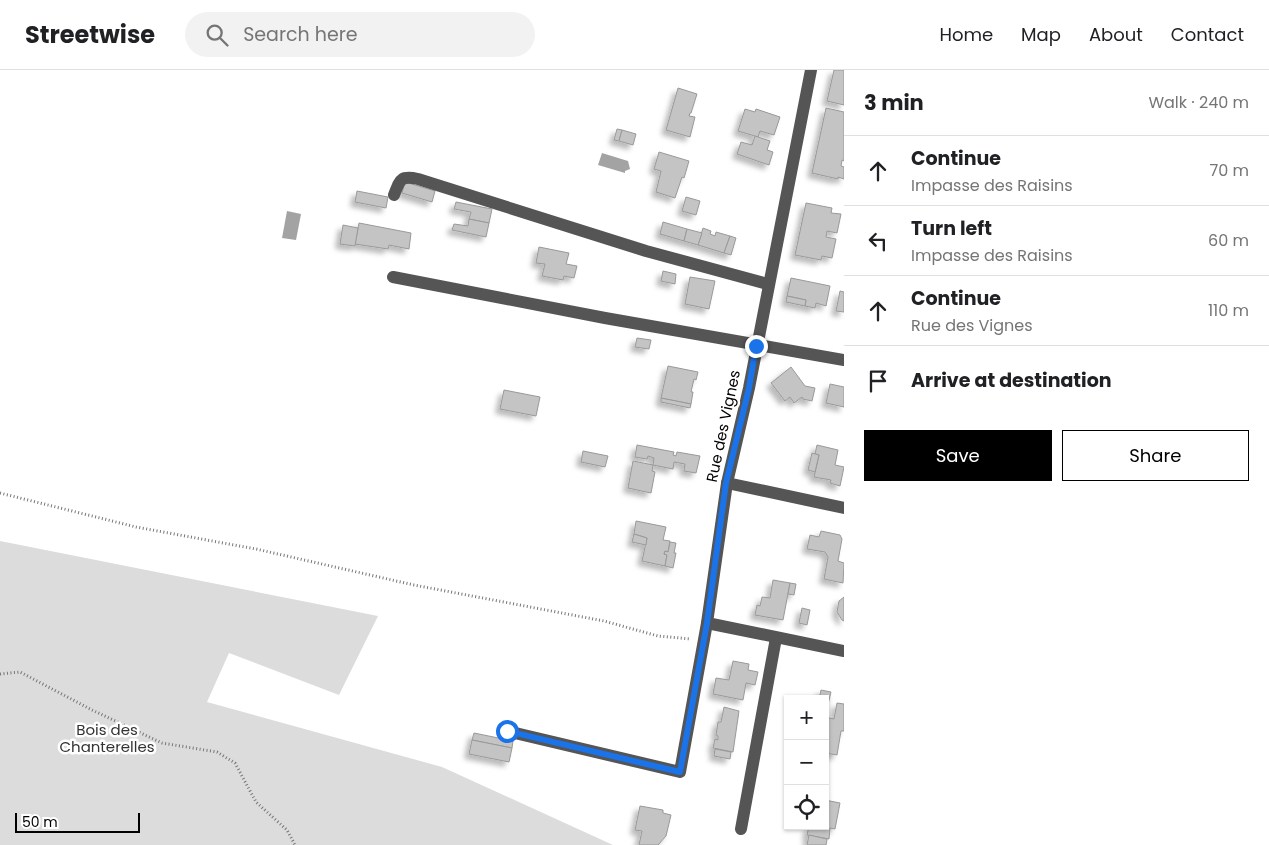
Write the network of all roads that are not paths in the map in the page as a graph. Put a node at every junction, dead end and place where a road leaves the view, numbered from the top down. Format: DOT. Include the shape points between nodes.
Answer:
graph roads {
  1 [pos="811,70"];
  2 [pos="394,196"];
  3 [pos="393,276"];
  4 [pos="768,284"];
  5 [pos="756,346"];
  6 [pos="844,360"];
  7 [pos="726,483"];
  8 [pos="844,508"];
  9 [pos="707,623"];
  10 [pos="776,638"];
  11 [pos="844,651"];
  12 [pos="507,731"];
  13 [pos="741,829"];
  1 -- 4 [label="street, Rue des Vignes"];
  2 -- 4 [label="street" via="402,179 418,179 646,251"];
  3 -- 5 [label="street"];
  4 -- 5 [label="street, Rue des Vignes"];
  5 -- 6 [label="street"];
  5 -- 7 [label="street, Rue des Vignes"];
  7 -- 8 [label="street"];
  7 -- 9 [label="street, Rue des Vignes"];
  9 -- 10 [label="street"];
  9 -- 12 [label="street, Rue des Vignes" via="680,772"];
  10 -- 11 [label="street"];
  10 -- 13 [label="street"];
}
